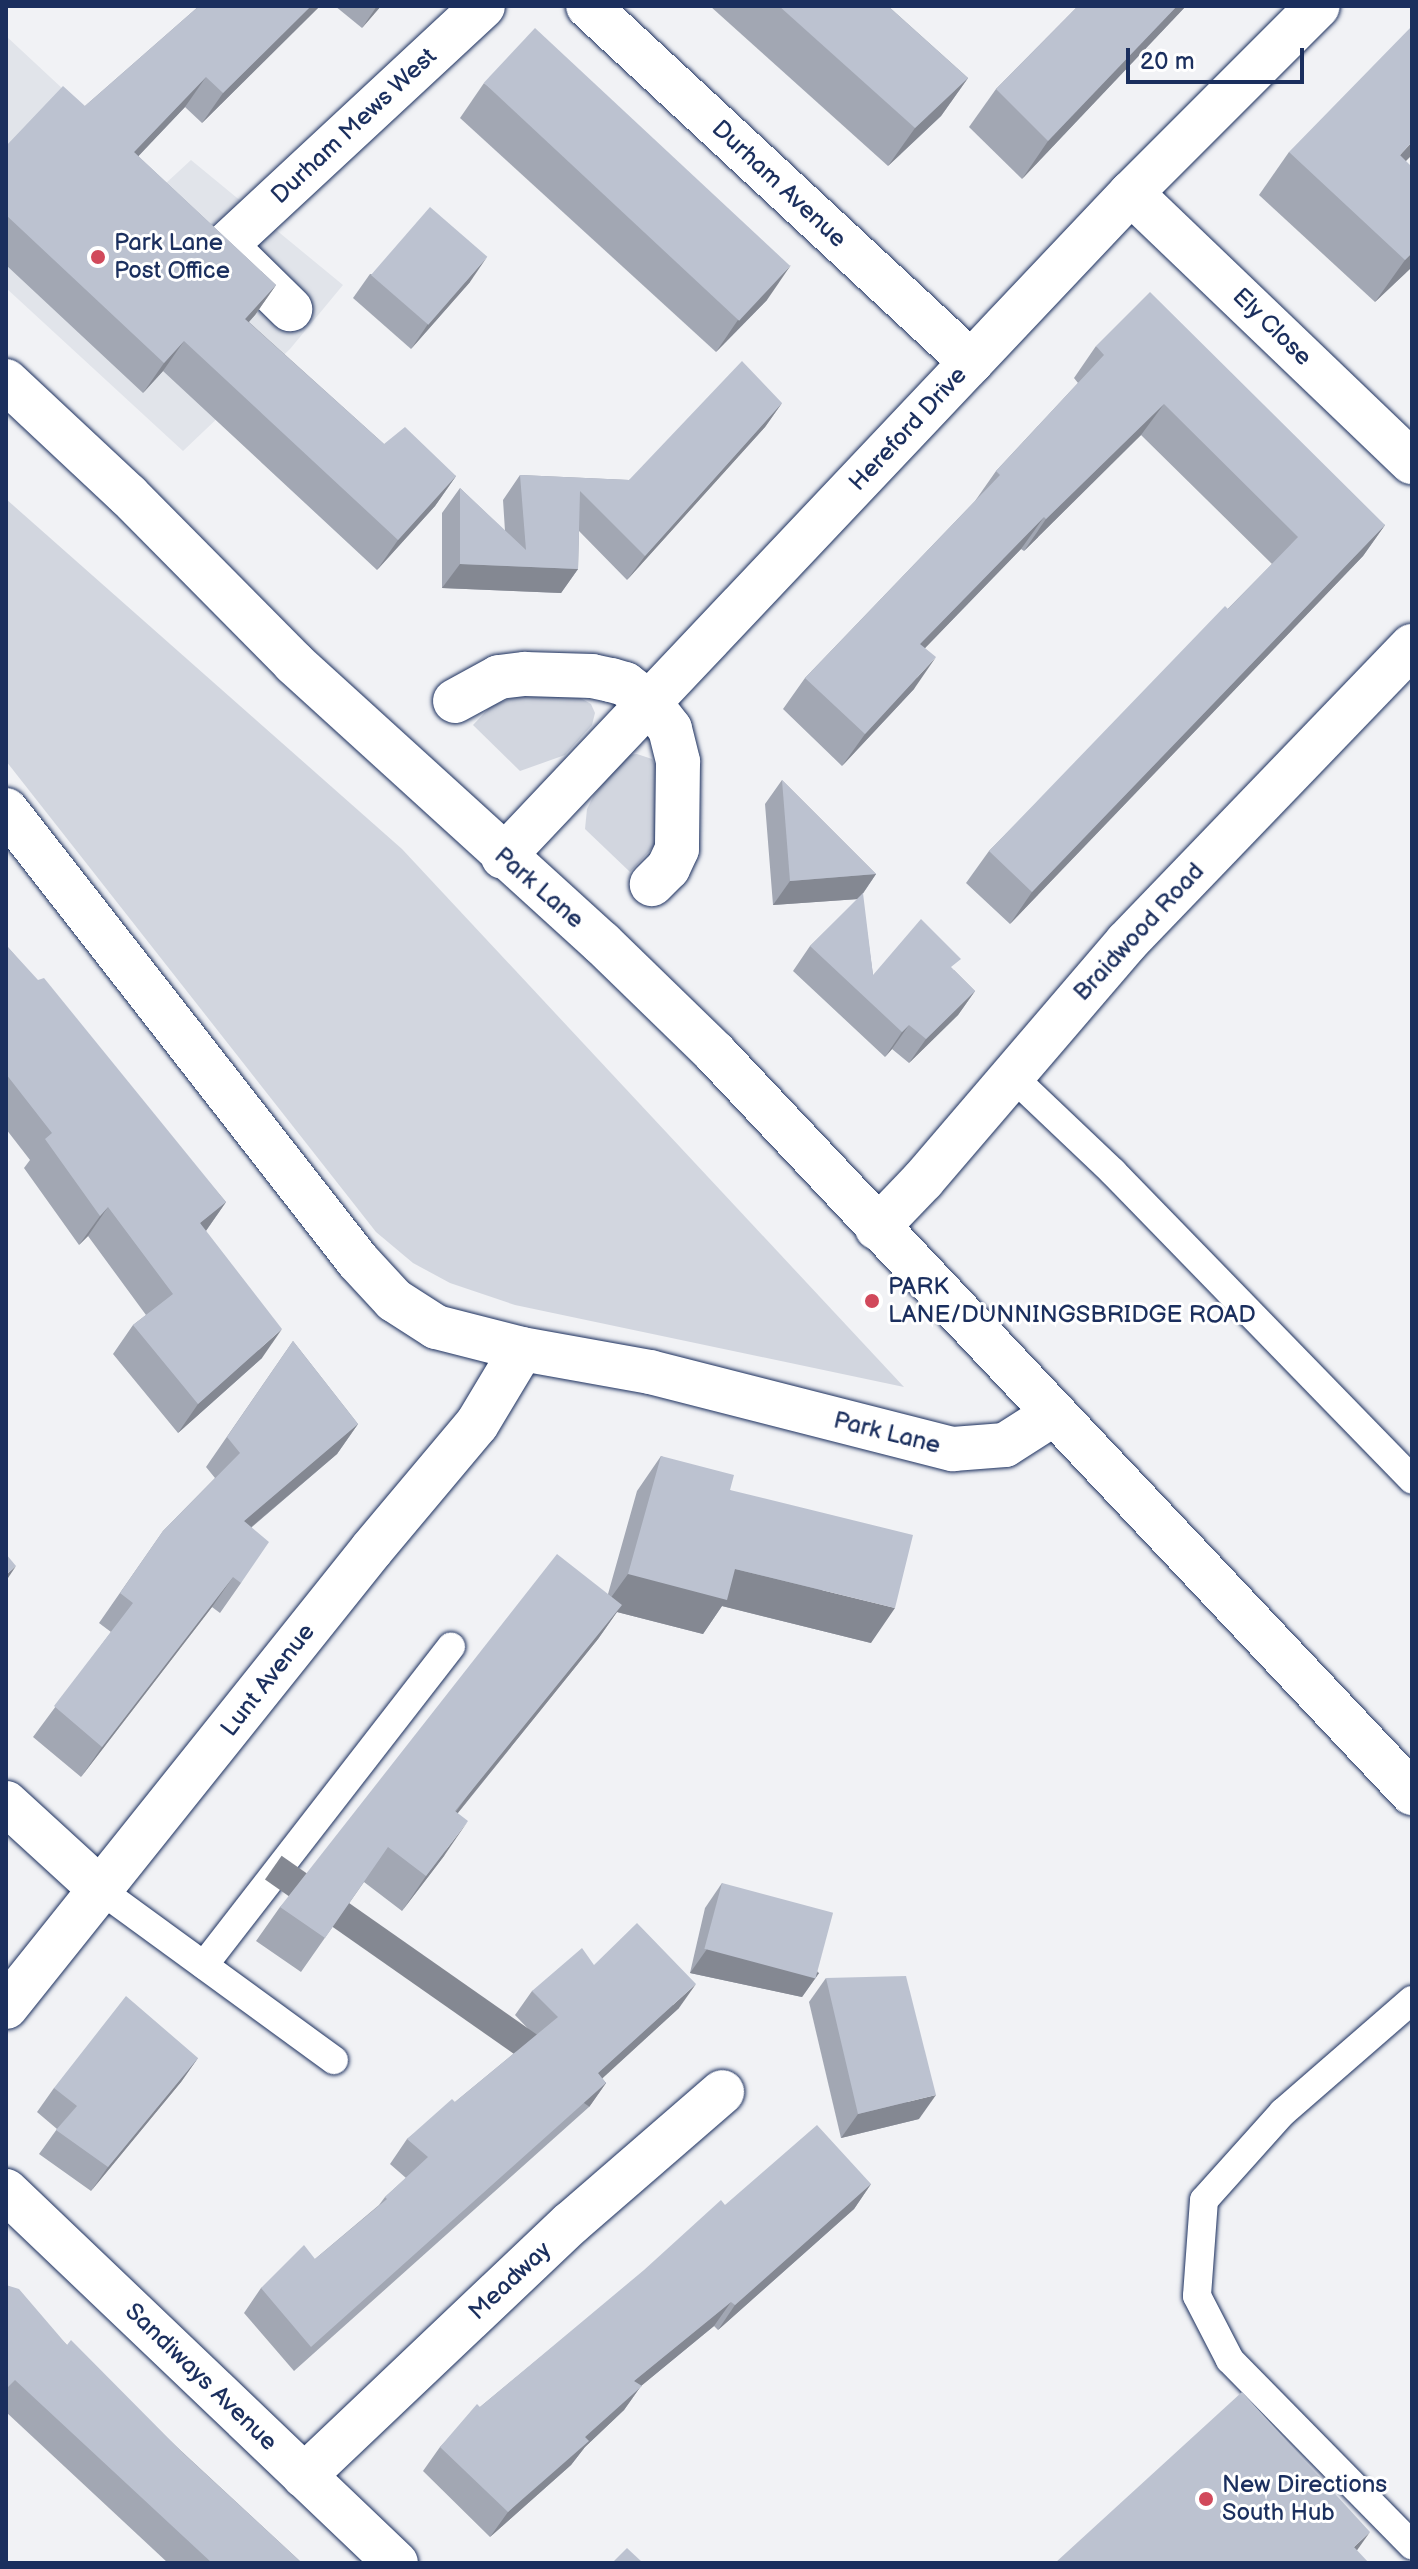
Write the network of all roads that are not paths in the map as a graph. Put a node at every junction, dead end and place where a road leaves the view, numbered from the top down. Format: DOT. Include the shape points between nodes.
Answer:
graph roads {
  1 [pos="483,6"];
  2 [pos="588,6"];
  3 [pos="1318,6"];
  4 [pos="1131,193"];
  5 [pos="290,309"];
  6 [pos="971,362"];
  7 [pos="6,381"];
  8 [pos="1412,462"];
  9 [pos="1412,646"];
  10 [pos="455,701"];
  11 [pos="649,702"];
  12 [pos="6,810"];
  13 [pos="503,857"];
  14 [pos="652,884"];
  15 [pos="1012,1076"];
  16 [pos="877,1228"];
  17 [pos="522,1349"];
  18 [pos="1055,1413"];
  19 [pos="1412,1480"];
  20 [pos="451,1646"];
  21 [pos="1412,1793"];
  22 [pos="6,1803"];
  23 [pos="102,1891"];
  24 [pos="204,1965"];
  25 [pos="1412,2000"];
  26 [pos="6,2007"];
  27 [pos="334,2060"];
  28 [pos="722,2092"];
  29 [pos="6,2191"];
  30 [pos="304,2476"];
  31 [pos="1412,2545"];
  32 [pos="396,2563"];
  1 -- 5 [label="street, Durham Mews West" via="212,232"];
  2 -- 6 [label="street, Durham Avenue"];
  3 -- 4 [label="street, Hereford Drive"];
  4 -- 6 [label="street, Hereford Drive"];
  4 -- 8 [label="street, Ely Close"];
  6 -- 11 [label="street, Hereford Drive"];
  7 -- 13 [label="street, Park Lane" via="294,663"];
  9 -- 15 [label="street, Braidwood Road" via="1127,942"];
  10 -- 11 [label="street" via="499,677 525,674 611,680"];
  11 -- 13 [label="street, Hereford Drive"];
  11 -- 14 [label="street" via="670,729 678,762 677,849"];
  12 -- 17 [label="street, Park Lane" via="358,1261 394,1300 436,1327"];
  13 -- 16 [label="street, Park Lane" via="602,943 715,1053"];
  15 -- 16 [label="street, Braidwood Road"];
  15 -- 19 [label="lane" via="1113,1172"];
  16 -- 18 [label="street, Park Lane"];
  17 -- 18 [label="street, Park Lane" via="650,1372 953,1449 1005,1445"];
  17 -- 23 [label="street, Lunt Avenue" via="477,1424"];
  18 -- 21 [label="street, Park Lane"];
  20 -- 24 [label="lane"];
  22 -- 23 [label="street"];
  23 -- 24 [label="lane"];
  23 -- 26 [label="street, Lunt Avenue"];
  24 -- 27 [label="lane"];
  25 -- 31 [label="lane" via="1283,2112 1204,2200 1197,2296 1230,2360"];
  28 -- 30 [label="street, Meadway" via="571,2223"];
  29 -- 30 [label="street, Sandiways Avenue"];
  30 -- 32 [label="street, Sandiways Avenue"];
}
